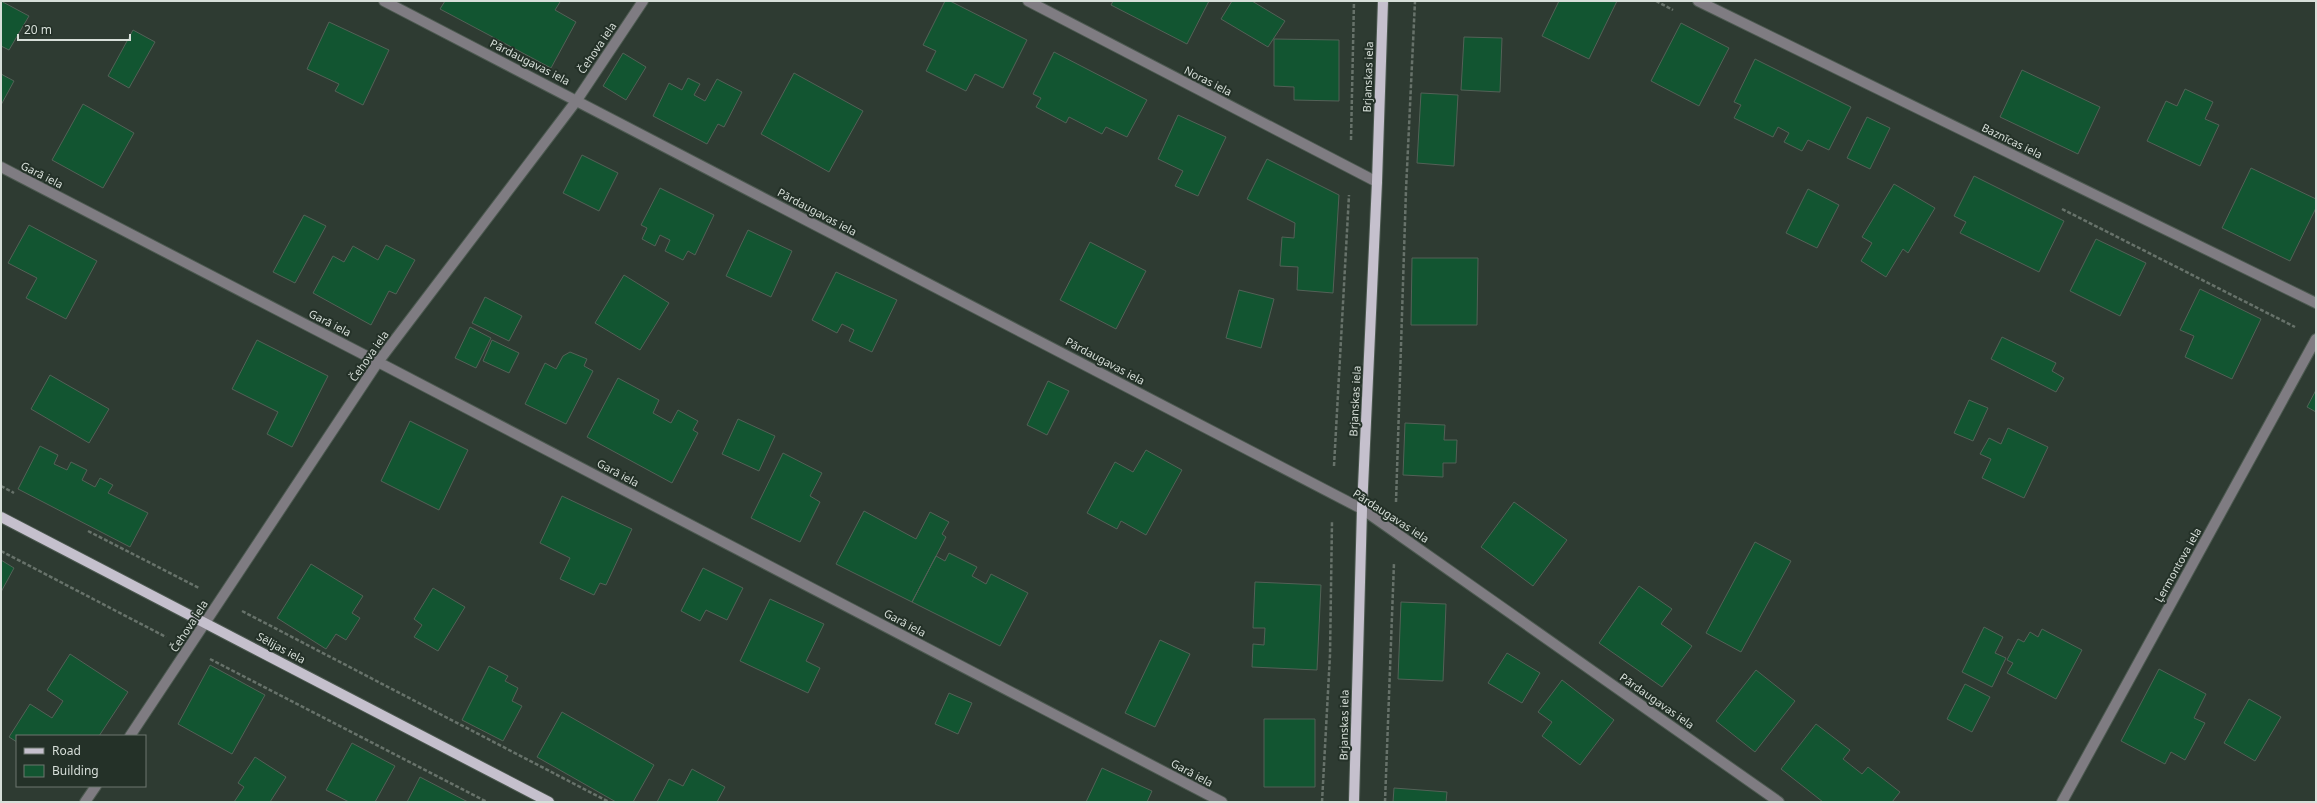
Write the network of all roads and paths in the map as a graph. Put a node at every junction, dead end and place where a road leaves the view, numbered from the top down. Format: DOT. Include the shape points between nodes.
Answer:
graph roads {
  1 [pos="384,1"];
  2 [pos="643,1"];
  3 [pos="1028,1"];
  4 [pos="1354,1"];
  5 [pos="1383,1"];
  6 [pos="1415,1"];
  7 [pos="1698,1"];
  8 [pos="577,100"];
  9 [pos="1,167"];
  10 [pos="1350,168"];
  11 [pos="1377,182"];
  12 [pos="2316,303"];
  13 [pos="2316,339"];
  14 [pos="378,362"];
  15 [pos="1,486"];
  16 [pos="1332,493"];
  17 [pos="15,494"];
  18 [pos="1362,509"];
  19 [pos="1,517"];
  20 [pos="86,530"];
  21 [pos="1395,531"];
  22 [pos="1,551"];
  23 [pos="221,600"];
  24 [pos="206,623"];
  25 [pos="189,648"];
  26 [pos="131,735"];
  27 [pos="95,787"];
  28 [pos="85,802"];
  29 [pos="487,802"];
  30 [pos="550,802"];
  31 [pos="609,802"];
  32 [pos="1222,802"];
  33 [pos="1322,802"];
  34 [pos="1354,802"];
  35 [pos="1385,802"];
  36 [pos="1779,802"];
  37 [pos="2062,802"];
  1 -- 8 [label="street, Pārdaugavas iela"];
  2 -- 8 [label="street, Čehova iela"];
  3 -- 10 [label="street, Noras iela"];
  4 -- 10 [label="path"];
  5 -- 11 [label="main road, Brjanskas iela"];
  6 -- 21 [label="path"];
  7 -- 12 [label="street, Baznīcas iela"];
  8 -- 14 [label="street, Čehova iela"];
  8 -- 16 [label="street, Pārdaugavas iela"];
  9 -- 14 [label="street, Garā iela"];
  10 -- 11 [label="street, Noras iela"];
  10 -- 16 [label="path"];
  11 -- 18 [label="main road, Brjanskas iela"];
  13 -- 37 [label="street, Ļermontova iela"];
  14 -- 23 [label="street, Čehova iela"];
  14 -- 32 [label="street, Garā iela"];
  15 -- 17 [label="path"];
  16 -- 18 [label="street, Pārdaugavas iela"];
  16 -- 33 [label="path" via="1330,655"];
  18 -- 21 [label="street, Pārdaugavas iela"];
  18 -- 34 [label="main road, Brjanskas iela"];
  19 -- 24 [label="main road, Sēlijas iela"];
  20 -- 23 [label="path"];
  21 -- 35 [label="path"];
  21 -- 36 [label="street, Pārdaugavas iela"];
  22 -- 25 [label="path"];
  23 -- 24 [label="street, Čehova iela"];
  23 -- 31 [label="path"];
  24 -- 25 [label="street, Čehova iela"];
  24 -- 30 [label="main road, Sēlijas iela"];
  25 -- 26 [label="street, Čehova iela"];
  25 -- 29 [label="path"];
  27 -- 28 [label="street"];
}
